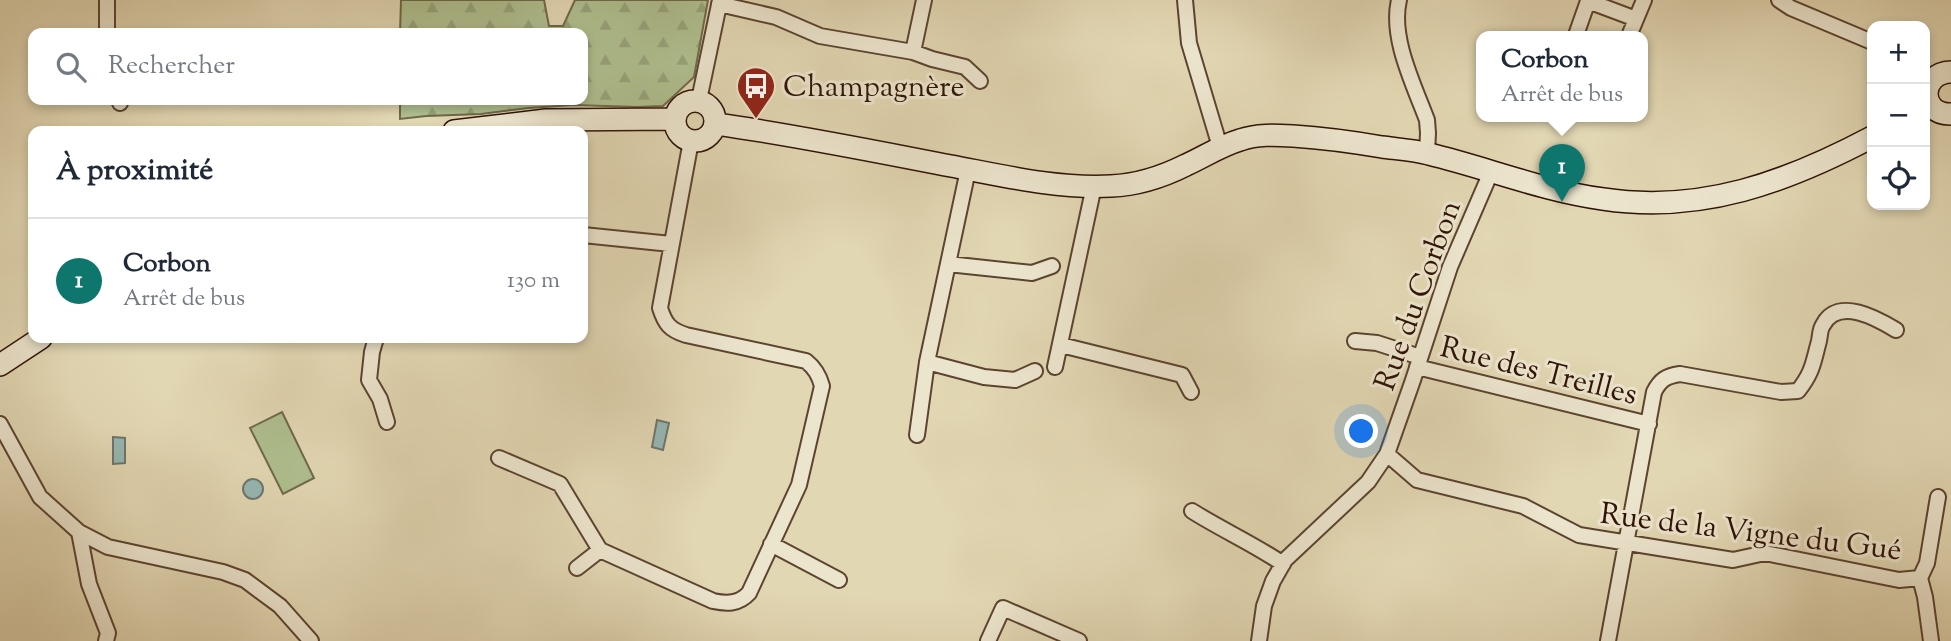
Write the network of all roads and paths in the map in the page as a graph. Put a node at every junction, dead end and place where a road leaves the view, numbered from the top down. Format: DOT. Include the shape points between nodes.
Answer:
graph roads {
  1 [pos="107,0"];
  2 [pos="924,0"];
  3 [pos="1185,0"];
  4 [pos="1399,0"];
  5 [pos="1644,0"];
  6 [pos="1779,0"];
  7 [pos="720,2"];
  8 [pos="1636,19"];
  9 [pos="107,28"];
  10 [pos="1577,31"];
  11 [pos="1631,31"];
  12 [pos="1867,40"];
  13 [pos="913,52"];
  14 [pos="980,81"];
  15 [pos="699,100"];
  16 [pos="1930,109"];
  17 [pos="1951,114"];
  18 [pos="675,119"];
  19 [pos="716,124"];
  20 [pos="496,126"];
  21 [pos="1867,140"];
  22 [pos="691,141"];
  23 [pos="1220,147"];
  24 [pos="1427,153"];
  25 [pos="968,170"];
  26 [pos="1491,172"];
  27 [pos="1094,186"];
  28 [pos="588,236"];
  29 [pos="671,244"];
  30 [pos="948,264"];
  31 [pos="1052,266"];
  32 [pos="1896,330"];
  33 [pos="1355,341"];
  34 [pos="33,343"];
  35 [pos="375,343"];
  36 [pos="1061,345"];
  37 [pos="927,362"];
  38 [pos="1419,362"];
  39 [pos="0,365"];
  40 [pos="1055,367"];
  41 [pos="1035,371"];
  42 [pos="1191,392"];
  43 [pos="387,422"];
  44 [pos="0,424"];
  45 [pos="1649,424"];
  46 [pos="917,436"];
  47 [pos="1387,454"];
  48 [pos="499,457"];
  49 [pos="1938,496"];
  50 [pos="1192,511"];
  51 [pos="79,532"];
  52 [pos="771,544"];
  53 [pos="1626,544"];
  54 [pos="600,550"];
  55 [pos="1283,564"];
  56 [pos="577,568"];
  57 [pos="1920,578"];
  58 [pos="839,580"];
  59 [pos="1055,636"];
  60 [pos="106,641"];
  61 [pos="311,641"];
  62 [pos="988,641"];
  63 [pos="1079,641"];
  64 [pos="1259,641"];
  65 [pos="1608,641"];
  66 [pos="1931,641"];
  1 -- 9 [label="street"];
  2 -- 13 [label="street"];
  3 -- 23 [label="street" via="1189,43"];
  4 -- 24 [label="street" via="1399,40 1427,120"];
  5 -- 8 [label="street"];
  6 -- 12 [label="street"];
  7 -- 13 [label="street" via="776,17 820,36"];
  7 -- 15 [label="street"];
  8 -- 10 [label="street" via="1588,1"];
  8 -- 11 [label="street"];
  13 -- 14 [label="street" via="965,67"];
  15 -- 18 [label="street" via="680,106"];
  15 -- 19 [label="street" via="714,111"];
  16 -- 17 [label="street"];
  18 -- 20 [label="street" via="546,120"];
  18 -- 22 [label="street" via="681,135"];
  19 -- 22 [label="street" via="704,139"];
  19 -- 25 [label="street"];
  21 -- 26 [label="street" via="1770,184 1701,200 1603,200"];
  22 -- 29 [label="street"];
  23 -- 24 [label="street" via="1266,135"];
  23 -- 27 [label="street" via="1149,181"];
  24 -- 26 [label="street"];
  25 -- 27 [label="street"];
  25 -- 30 [label="street"];
  26 -- 38 [label="street, Rue du Corbon" via="1450,267"];
  27 -- 36 [label="street"];
  28 -- 29 [label="street"];
  29 -- 52 [label="street" via="660,309 674,331 806,361 819,375 822,386 799,485"];
  30 -- 31 [label="street" via="1032,273"];
  30 -- 37 [label="street"];
  32 -- 45 [label="street" via="1874,317 1834,313 1823,324 1810,376 1798,391 1781,393 1692,375 1667,376 1654,393"];
  33 -- 38 [label="street, Rue des Treilles" via="1377,343"];
  34 -- 39 [label="street"];
  35 -- 43 [label="street" via="369,380"];
  36 -- 40 [label="street"];
  36 -- 42 [label="street" via="1182,375"];
  37 -- 41 [label="street" via="1015,380"];
  37 -- 46 [label="street"];
  38 -- 45 [label="street, Rue des Treilles"];
  38 -- 47 [label="street, Rue du Corbon"];
  44 -- 51 [label="street" via="40,496"];
  45 -- 53 [label="street"];
  47 -- 53 [label="street, Rue de la Vigne du Gué" via="1417,480 1523,506 1579,535"];
  47 -- 55 [label="street, Rue du Corbon" via="1368,481"];
  48 -- 54 [label="street" via="560,484"];
  49 -- 57 [label="street, Rue de la Vigne du Gué" via="1927,563"];
  50 -- 55 [label="street"];
  51 -- 60 [label="street" via="89,584 108,633"];
  51 -- 61 [label="street" via="108,547 244,580 280,606"];
  52 -- 54 [label="street" via="749,593 733,603 713,601"];
  52 -- 58 [label="street"];
  53 -- 57 [label="street, Rue de la Vigne du Gué" via="1733,560 1765,553 1899,580"];
  53 -- 65 [label="street"];
  54 -- 56 [label="street"];
  55 -- 64 [label="street, Rue du Corbon" via="1264,606"];
  57 -- 66 [label="street, Rue de la Vigne du Gué"];
  59 -- 62 [label="street" via="1003,608"];
  59 -- 63 [label="street"];
}
